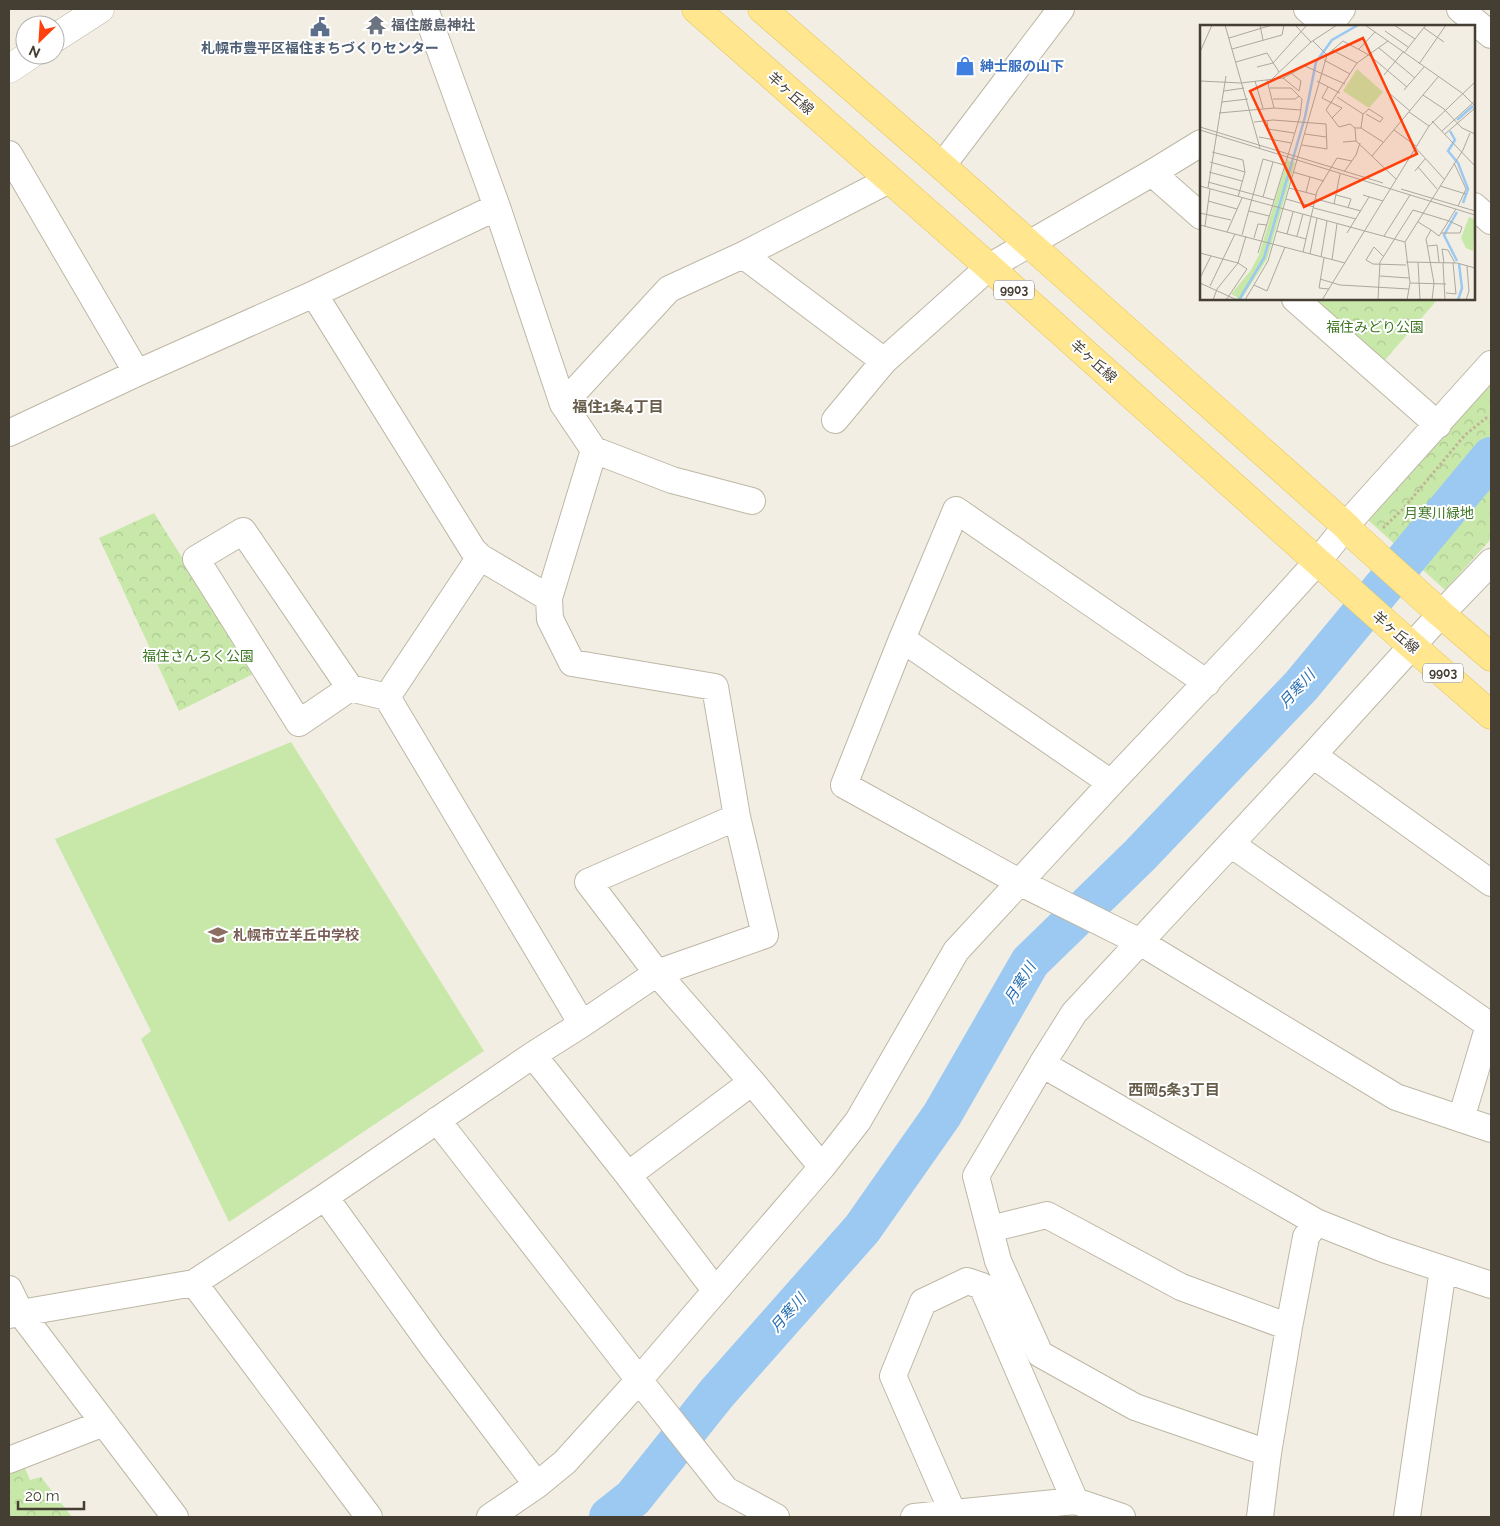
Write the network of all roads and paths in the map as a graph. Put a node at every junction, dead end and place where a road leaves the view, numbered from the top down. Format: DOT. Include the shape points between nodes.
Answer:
graph roads {
  1 [pos="100,9"];
  2 [pos="425,9"];
  3 [pos="696,9"];
  4 [pos="762,9"];
  5 [pos="1061,9"];
  6 [pos="1307,9"];
  7 [pos="1342,9"];
  8 [pos="1460,9"];
  9 [pos="1327,25"];
  10 [pos="1329,25"];
  11 [pos="65,32"];
  12 [pos="1491,35"];
  13 [pos="1200,144"];
  14 [pos="9,154"];
  15 [pos="942,166"];
  16 [pos="1152,173"];
  17 [pos="889,180"];
  18 [pos="497,207"];
  19 [pos="1475,207"];
  20 [pos="1200,215"];
  21 [pos="1491,221"];
  22 [pos="1030,244"];
  23 [pos="743,255"];
  24 [pos="989,267"];
  25 [pos="314,294"];
  26 [pos="1296,300"];
  27 [pos="884,361"];
  28 [pos="1491,364"];
  29 [pos="137,373"];
  30 [pos="563,404"];
  31 [pos="1491,419"];
  32 [pos="835,420"];
  33 [pos="1438,424"];
  34 [pos="9,433"];
  35 [pos="594,450"];
  36 [pos="752,501"];
  37 [pos="1353,526"];
  38 [pos="480,557"];
  39 [pos="1491,562"];
  40 [pos="1324,567"];
  41 [pos="549,598"];
  42 [pos="1432,607"];
  43 [pos="1404,638"];
  44 [pos="902,639"];
  45 [pos="1491,657"];
  46 [pos="1207,683"];
  47 [pos="350,688"];
  48 [pos="387,697"];
  49 [pos="1491,715"];
  50 [pos="1313,755"];
  51 [pos="1111,783"];
  52 [pos="737,817"];
  53 [pos="1231,844"];
  54 [pos="1019,882"];
  55 [pos="1491,884"];
  56 [pos="1132,938"];
  57 [pos="657,973"];
  58 [pos="1490,1022"];
  59 [pos="582,1024"];
  60 [pos="533,1055"];
  61 [pos="1042,1064"];
  62 [pos="752,1082"];
  63 [pos="438,1120"];
  64 [pos="1461,1120"];
  65 [pos="1491,1129"];
  66 [pos="822,1167"];
  67 [pos="628,1175"];
  68 [pos="325,1197"];
  69 [pos="1316,1222"];
  70 [pos="990,1229"];
  71 [pos="1443,1269"];
  72 [pos="194,1283"];
  73 [pos="1491,1285"];
  74 [pos="9,1289"];
  75 [pos="715,1290"];
  76 [pos="14,1314"];
  77 [pos="1289,1327"];
  78 [pos="645,1387"];
  79 [pos="104,1423"];
  80 [pos="1268,1453"];
  81 [pos="9,1460"];
  82 [pos="537,1485"];
  83 [pos="1075,1501"];
  84 [pos="953,1513"];
  85 [pos="175,1517"];
  86 [pos="369,1517"];
  87 [pos="490,1517"];
  88 [pos="776,1517"];
  89 [pos="914,1517"];
  90 [pos="1122,1517"];
  91 [pos="1260,1517"];
  92 [pos="1407,1517"];
  1 -- 11 [label="street"];
  2 -- 18 [label="street"];
  3 -- 17 [label="main road, 羊ヶ丘線 / 9903"];
  4 -- 15 [label="main road"];
  5 -- 15 [label="street"];
  6 -- 9 [label="street"];
  7 -- 10 [label="street"];
  8 -- 12 [label="street"];
  13 -- 16 [label="street"];
  14 -- 29 [label="street"];
  15 -- 22 [label="main road"];
  16 -- 20 [label="street"];
  16 -- 22 [label="street"];
  17 -- 23 [label="street"];
  17 -- 24 [label="main road, 羊ヶ丘線 / 9903"];
  18 -- 25 [label="street"];
  18 -- 30 [label="street"];
  19 -- 21 [label="street"];
  22 -- 24 [label="street"];
  22 -- 37 [label="main road"];
  23 -- 27 [label="street"];
  23 -- 30 [label="street" via="669,289"];
  24 -- 27 [label="street"];
  24 -- 40 [label="main road, 羊ヶ丘線 / 9903"];
  25 -- 29 [label="street"];
  25 -- 38 [label="street"];
  26 -- 33 [label="street"];
  27 -- 32 [label="street"];
  28 -- 33 [label="street"];
  29 -- 34 [label="street"];
  30 -- 35 [label="street"];
  31 -- 37 [label="path" via="1486,418 1465,435 1403,509 1378,533"];
  33 -- 37 [label="street"];
  35 -- 36 [label="street" via="672,480"];
  35 -- 41 [label="street"];
  37 -- 40 [label="street"];
  37 -- 42 [label="main road"];
  38 -- 41 [label="street"];
  38 -- 48 [label="street"];
  39 -- 42 [label="street"];
  40 -- 43 [label="main road, 羊ヶ丘線 / 9903"];
  40 -- 46 [label="street"];
  41 -- 52 [label="street" via="550,619 572,663 715,687"];
  42 -- 43 [label="street"];
  42 -- 45 [label="main road"];
  43 -- 49 [label="main road, 羊ヶ丘線 / 9903"];
  43 -- 50 [label="street"];
  44 -- 46 [label="street" via="956,510"];
  44 -- 51 [label="street"];
  44 -- 54 [label="street" via="844,785"];
  46 -- 51 [label="street"];
  47 -- 47 [label="street" via="299,723 196,559 243,531"];
  47 -- 48 [label="street"];
  48 -- 59 [label="street"];
  50 -- 53 [label="street"];
  50 -- 55 [label="street"];
  51 -- 54 [label="street"];
  52 -- 57 [label="street" via="765,935"];
  52 -- 57 [label="street" via="588,882"];
  53 -- 56 [label="street"];
  53 -- 58 [label="street"];
  54 -- 56 [label="street"];
  54 -- 66 [label="street" via="956,951 858,1121"];
  56 -- 61 [label="street" via="1074,1012"];
  56 -- 64 [label="street" via="1396,1097"];
  57 -- 59 [label="street"];
  57 -- 62 [label="street"];
  58 -- 64 [label="street"];
  59 -- 60 [label="street"];
  60 -- 63 [label="street"];
  60 -- 67 [label="street"];
  61 -- 69 [label="street"];
  61 -- 70 [label="street" via="976,1176"];
  62 -- 66 [label="street"];
  62 -- 67 [label="street"];
  63 -- 68 [label="street"];
  63 -- 78 [label="street"];
  64 -- 65 [label="street"];
  66 -- 75 [label="street"];
  67 -- 75 [label="street"];
  68 -- 72 [label="street"];
  68 -- 82 [label="street"];
  69 -- 71 [label="street"];
  69 -- 77 [label="street" via="1306,1237"];
  70 -- 77 [label="street" via="1047,1215 1181,1288"];
  70 -- 80 [label="street" via="998,1261 1040,1354 1135,1407"];
  71 -- 73 [label="street"];
  71 -- 92 [label="street"];
  72 -- 76 [label="street"];
  72 -- 86 [label="street"];
  74 -- 76 [label="street"];
  75 -- 78 [label="street"];
  76 -- 79 [label="street"];
  77 -- 80 [label="street"];
  78 -- 82 [label="street"];
  78 -- 88 [label="street" via="726,1490"];
  79 -- 81 [label="street"];
  79 -- 85 [label="street"];
  80 -- 91 [label="street"];
  82 -- 87 [label="street"];
  83 -- 84 [label="street"];
  83 -- 84 [label="street" via="982,1286 967,1281 923,1302 893,1376"];
  83 -- 90 [label="street"];
  84 -- 89 [label="street"];
}
